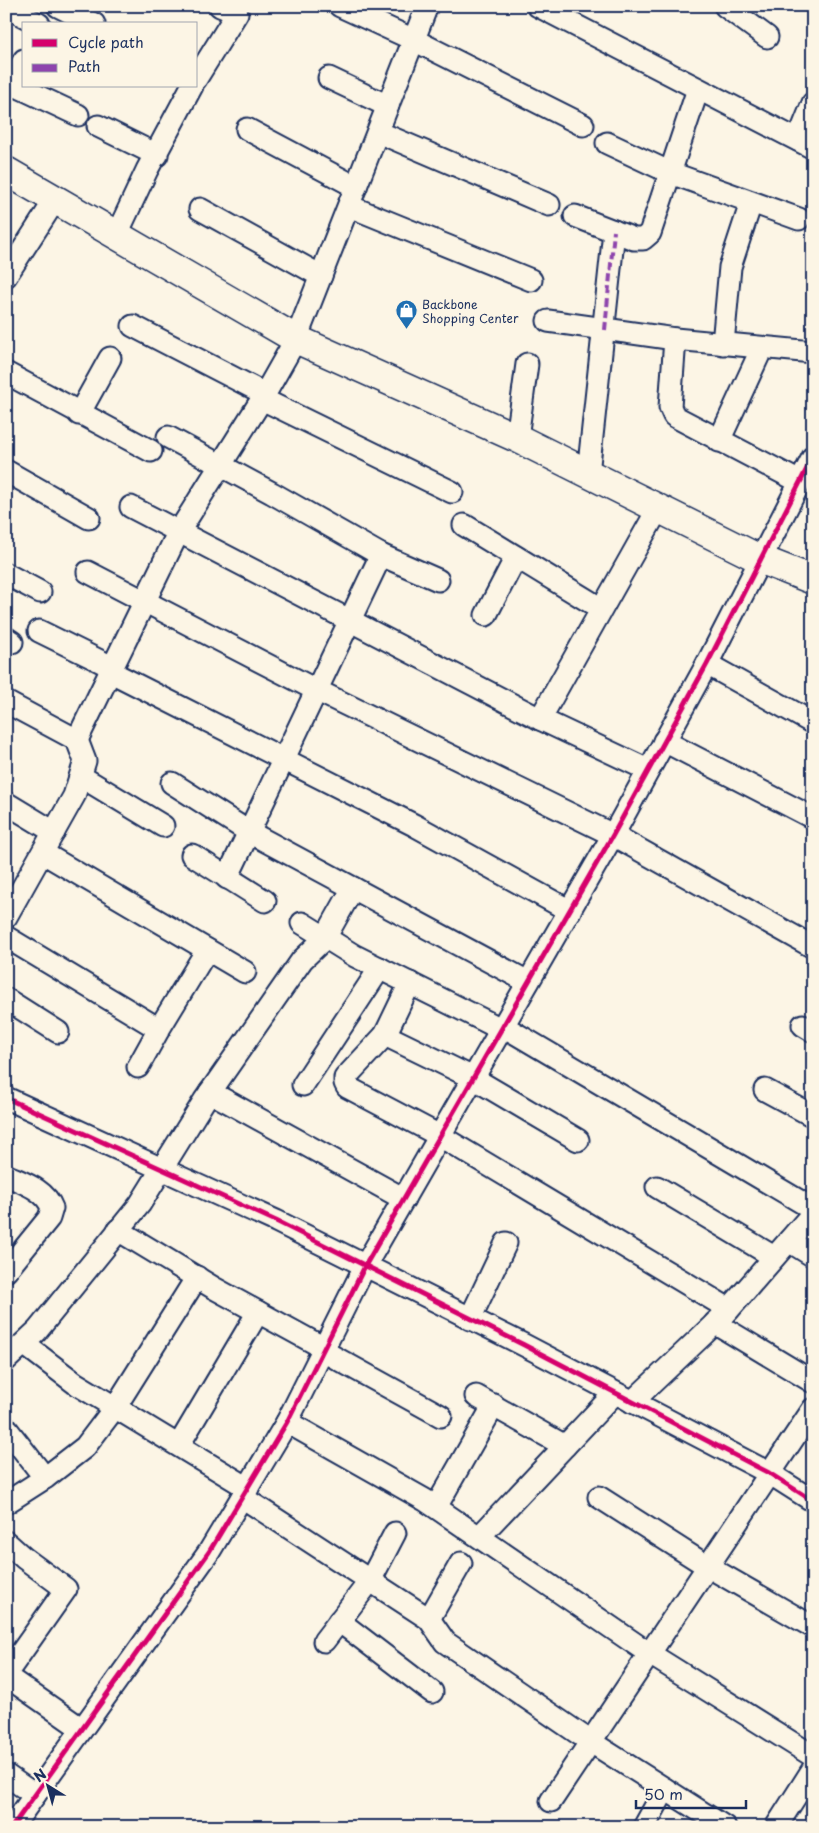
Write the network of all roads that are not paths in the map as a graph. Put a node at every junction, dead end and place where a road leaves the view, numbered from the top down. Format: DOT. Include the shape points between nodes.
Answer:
graph roads {
  1 [pos="54,6"];
  2 [pos="58,6"];
  3 [pos="340,6"];
  4 [pos="427,6"];
  5 [pos="538,6"];
  6 [pos="725,6"];
  7 [pos="6,7"];
  8 [pos="232,9"];
  9 [pos="35,22"];
  10 [pos="45,22"];
  11 [pos="90,22"];
  12 [pos="767,37"];
  13 [pos="414,40"];
  14 [pos="22,63"];
  15 [pos="198,71"];
  16 [pos="328,78"];
  17 [pos="8,87"];
  18 [pos="189,88"];
  19 [pos="698,89"];
  20 [pos="813,103"];
  21 [pos="388,106"];
  22 [pos="78,115"];
  23 [pos="583,125"];
  24 [pos="98,126"];
  25 [pos="247,129"];
  26 [pos="378,132"];
  27 [pos="607,143"];
  28 [pos="806,144"];
  29 [pos="157,155"];
  30 [pos="6,171"];
  31 [pos="671,173"];
  32 [pos="352,197"];
  33 [pos="54,200"];
  34 [pos="751,203"];
  35 [pos="550,205"];
  36 [pos="200,209"];
  37 [pos="575,216"];
  38 [pos="799,219"];
  39 [pos="614,231"];
  40 [pos="117,234"];
  41 [pos="6,276"];
  42 [pos="321,276"];
  43 [pos="531,280"];
  44 [pos="548,321"];
  45 [pos="133,326"];
  46 [pos="605,330"];
  47 [pos="675,339"];
  48 [pos="296,340"];
  49 [pos="722,344"];
  50 [pos="762,348"];
  51 [pos="813,352"];
  52 [pos="110,358"];
  53 [pos="527,364"];
  54 [pos="6,373"];
  55 [pos="264,396"];
  56 [pos="78,414"];
  57 [pos="168,437"];
  58 [pos="516,438"];
  59 [pos="720,440"];
  60 [pos="151,451"];
  61 [pos="220,466"];
  62 [pos="6,471"];
  63 [pos="808,472"];
  64 [pos="588,474"];
  65 [pos="452,492"];
  66 [pos="131,507"];
  67 [pos="658,509"];
  68 [pos="89,518"];
  69 [pos="464,525"];
  70 [pos="178,533"];
  71 [pos="381,555"];
  72 [pos="516,557"];
  73 [pos="762,560"];
  74 [pos="88,572"];
  75 [pos="6,574"];
  76 [pos="438,580"];
  77 [pos="813,580"];
  78 [pos="40,592"];
  79 [pos="144,600"];
  80 [pos="600,608"];
  81 [pos="486,615"];
  82 [pos="350,622"];
  83 [pos="39,632"];
  84 [pos="707,664"];
  85 [pos="111,669"];
  86 [pos="316,690"];
  87 [pos="6,702"];
  88 [pos="811,718"];
  89 [pos="540,719"];
  90 [pos="77,740"];
  91 [pos="664,741"];
  92 [pos="283,759"];
  93 [pos="648,770"];
  94 [pos="82,777"];
  95 [pos="172,782"];
  96 [pos="6,803"];
  97 [pos="813,818"];
  98 [pos="163,826"];
  99 [pos="54,832"];
  100 [pos="249,832"];
  101 [pos="613,835"];
  102 [pos="43,852"];
  103 [pos="192,855"];
  104 [pos="227,878"];
  105 [pos="353,888"];
  106 [pos="12,891"];
  107 [pos="265,901"];
  108 [pos="570,910"];
  109 [pos="6,917"];
  110 [pos="302,923"];
  111 [pos="6,937"];
  112 [pos="326,938"];
  113 [pos="813,947"];
  114 [pos="207,950"];
  115 [pos="380,968"];
  116 [pos="245,972"];
  117 [pos="528,982"];
  118 [pos="410,983"];
  119 [pos="6,1000"];
  120 [pos="502,1028"];
  121 [pos="159,1030"];
  122 [pos="58,1032"];
  123 [pos="386,1035"];
  124 [pos="138,1067"];
  125 [pos="473,1078"];
  126 [pos="303,1084"];
  127 [pos="765,1090"];
  128 [pos="210,1092"];
  129 [pos="6,1098"];
  130 [pos="813,1116"];
  131 [pos="440,1136"];
  132 [pos="578,1140"];
  133 [pos="163,1168"];
  134 [pos="6,1175"];
  135 [pos="657,1187"];
  136 [pos="404,1198"];
  137 [pos="813,1209"];
  138 [pos="813,1213"];
  139 [pos="118,1230"];
  140 [pos="789,1241"];
  141 [pos="506,1243"];
  142 [pos="813,1256"];
  143 [pos="774,1257"];
  144 [pos="365,1266"];
  145 [pos="6,1271"];
  146 [pos="197,1277"];
  147 [pos="258,1312"];
  148 [pos="722,1316"];
  149 [pos="470,1319"];
  150 [pos="24,1344"];
  151 [pos="324,1349"];
  152 [pos="6,1360"];
  153 [pos="813,1382"];
  154 [pos="624,1397"];
  155 [pos="116,1406"];
  156 [pos="813,1409"];
  157 [pos="441,1416"];
  158 [pos="287,1422"];
  159 [pos="6,1428"];
  160 [pos="179,1445"];
  161 [pos="565,1446"];
  162 [pos="769,1473"];
  163 [pos="45,1478"];
  164 [pos="245,1492"];
  165 [pos="599,1497"];
  166 [pos="813,1501"];
  167 [pos="6,1503"];
  168 [pos="436,1507"];
  169 [pos="395,1533"];
  170 [pos="480,1536"];
  171 [pos="6,1542"];
  172 [pos="461,1563"];
  173 [pos="707,1566"];
  174 [pos="370,1581"];
  175 [pos="429,1619"];
  176 [pos="339,1621"];
  177 [pos="813,1626"];
  178 [pos="324,1641"];
  179 [pos="650,1654"];
  180 [pos="6,1675"];
  181 [pos="432,1692"];
  182 [pos="82,1729"];
  183 [pos="591,1742"];
  184 [pos="813,1756"];
  185 [pos="813,1769"];
  186 [pos="6,1775"];
  187 [pos="664,1788"];
  188 [pos="34,1795"];
  189 [pos="551,1801"];
  190 [pos="12,1827"];
  191 [pos="644,1827"];
  192 [pos="725,1827"];
  193 [pos="776,1827"];
  1 -- 10 [label="street"];
  2 -- 11 [label="street"];
  3 -- 13 [label="street"];
  4 -- 13 [label="street"];
  5 -- 19 [label="street"];
  6 -- 12 [label="street"];
  7 -- 9 [label="street"];
  8 -- 15 [label="street"];
  13 -- 21 [label="street"];
  13 -- 23 [label="street"];
  14 -- 17 [label="street"];
  16 -- 21 [label="street"];
  17 -- 22 [label="street"];
  18 -- 29 [label="street"];
  19 -- 28 [label="street"];
  19 -- 31 [label="street"];
  20 -- 28 [label="street"];
  21 -- 26 [label="street"];
  24 -- 29 [label="street"];
  25 -- 32 [label="street"];
  26 -- 32 [label="street"];
  26 -- 35 [label="street"];
  27 -- 31 [label="street"];
  29 -- 40 [label="street"];
  30 -- 33 [label="main road"];
  31 -- 34 [label="street"];
  31 -- 39 [label="street" via="650,233 634,239"];
  32 -- 42 [label="street"];
  32 -- 43 [label="street"];
  33 -- 40 [label="main road"];
  33 -- 41 [label="street"];
  34 -- 38 [label="street"];
  34 -- 49 [label="street" via="730,267"];
  36 -- 42 [label="street"];
  37 -- 39 [label="street"];
  39 -- 46 [label="street"];
  40 -- 48 [label="main road"];
  42 -- 48 [label="street"];
  44 -- 46 [label="street"];
  45 -- 55 [label="street"];
  46 -- 47 [label="street"];
  46 -- 64 [label="street"];
  47 -- 49 [label="street"];
  47 -- 59 [label="street" via="671,412 680,421"];
  48 -- 55 [label="street"];
  48 -- 58 [label="main road"];
  49 -- 50 [label="street"];
  50 -- 51 [label="street"];
  50 -- 59 [label="street"];
  52 -- 56 [label="street"];
  53 -- 58 [label="street"];
  54 -- 56 [label="street"];
  55 -- 61 [label="street"];
  55 -- 65 [label="street"];
  56 -- 60 [label="street"];
  57 -- 61 [label="street"];
  58 -- 64 [label="main road"];
  59 -- 63 [label="street"];
  61 -- 70 [label="street"];
  61 -- 71 [label="street"];
  62 -- 68 [label="street"];
  63 -- 73 [label="street"];
  64 -- 67 [label="main road"];
  66 -- 70 [label="street"];
  67 -- 73 [label="main road"];
  67 -- 80 [label="street"];
  69 -- 72 [label="street"];
  70 -- 79 [label="street"];
  70 -- 82 [label="street"];
  71 -- 76 [label="street"];
  71 -- 82 [label="street"];
  72 -- 80 [label="street"];
  72 -- 81 [label="street"];
  73 -- 77 [label="main road"];
  73 -- 84 [label="street"];
  74 -- 79 [label="street"];
  75 -- 78 [label="street"];
  79 -- 85 [label="street"];
  79 -- 86 [label="street"];
  80 -- 89 [label="street"];
  82 -- 86 [label="street"];
  82 -- 89 [label="street"];
  83 -- 85 [label="street"];
  84 -- 88 [label="street"];
  84 -- 91 [label="street"];
  85 -- 90 [label="street"];
  85 -- 92 [label="street"];
  86 -- 92 [label="street"];
  86 -- 101 [label="street"];
  87 -- 90 [label="street"];
  89 -- 93 [label="street"];
  90 -- 94 [label="street" via="85,762"];
  91 -- 93 [label="street"];
  91 -- 97 [label="street"];
  92 -- 100 [label="street"];
  92 -- 108 [label="street" via="414,825"];
  93 -- 101 [label="street"];
  94 -- 98 [label="street"];
  94 -- 99 [label="street"];
  95 -- 100 [label="street"];
  96 -- 99 [label="street"];
  99 -- 102 [label="street"];
  100 -- 104 [label="street"];
  100 -- 105 [label="street"];
  101 -- 108 [label="street"];
  101 -- 113 [label="street"];
  102 -- 106 [label="street"];
  102 -- 114 [label="street"];
  103 -- 104 [label="street"];
  104 -- 107 [label="street"];
  105 -- 112 [label="street"];
  105 -- 117 [label="street"];
  106 -- 109 [label="street"];
  108 -- 117 [label="street"];
  110 -- 112 [label="street"];
  111 -- 121 [label="street"];
  112 -- 115 [label="street"];
  112 -- 128 [label="street" via="302,960"];
  114 -- 116 [label="street"];
  114 -- 121 [label="street"];
  115 -- 118 [label="street"];
  115 -- 126 [label="street"];
  117 -- 120 [label="street"];
  118 -- 120 [label="street"];
  118 -- 123 [label="street"];
  119 -- 122 [label="street"];
  120 -- 125 [label="street"];
  120 -- 137 [label="street"];
  121 -- 124 [label="street"];
  123 -- 125 [label="street"];
  123 -- 131 [label="street" via="345,1078 344,1084"];
  125 -- 131 [label="street"];
  125 -- 132 [label="street"];
  127 -- 130 [label="street"];
  128 -- 133 [label="street"];
  128 -- 136 [label="street"];
  129 -- 133 [label="street"];
  131 -- 136 [label="street"];
  131 -- 148 [label="street"];
  133 -- 139 [label="street" via="140,1204"];
  133 -- 144 [label="street"];
  134 -- 145 [label="street" via="38,1190 52,1208 49,1218"];
  135 -- 143 [label="street"];
  136 -- 144 [label="street"];
  138 -- 140 [label="street"];
  139 -- 146 [label="street"];
  139 -- 150 [label="street"];
  140 -- 142 [label="street"];
  140 -- 143 [label="street"];
  141 -- 149 [label="street"];
  143 -- 148 [label="street"];
  144 -- 149 [label="street"];
  144 -- 151 [label="street"];
  146 -- 147 [label="street"];
  146 -- 155 [label="street"];
  147 -- 151 [label="street"];
  147 -- 160 [label="street"];
  148 -- 153 [label="street"];
  148 -- 154 [label="street"];
  149 -- 154 [label="street"];
  150 -- 152 [label="street"];
  150 -- 155 [label="street" via="76,1383"];
  151 -- 157 [label="street"];
  151 -- 158 [label="street"];
  154 -- 161 [label="street"];
  154 -- 162 [label="street"];
  155 -- 160 [label="street"];
  155 -- 163 [label="street" via="85,1447"];
  156 -- 162 [label="street"];
  158 -- 164 [label="street"];
  158 -- 168 [label="street"];
  159 -- 163 [label="street"];
  160 -- 164 [label="street"];
  161 -- 168 [label="street" via="485,1400"];
  161 -- 170 [label="street"];
  162 -- 166 [label="street"];
  162 -- 173 [label="street"];
  163 -- 167 [label="street"];
  164 -- 174 [label="street"];
  164 -- 182 [label="street" via="209,1552"];
  165 -- 173 [label="street"];
  168 -- 170 [label="street"];
  169 -- 174 [label="street"];
  170 -- 179 [label="street"];
  171 -- 180 [label="street" via="66,1589"];
  172 -- 175 [label="street"];
  173 -- 177 [label="street"];
  173 -- 179 [label="street"];
  174 -- 175 [label="street"];
  174 -- 176 [label="street"];
  175 -- 183 [label="street" via="445,1642"];
  176 -- 178 [label="street"];
  176 -- 181 [label="street"];
  179 -- 183 [label="street"];
  179 -- 184 [label="street"];
  180 -- 182 [label="street"];
  182 -- 188 [label="street"];
  183 -- 187 [label="street"];
  183 -- 189 [label="street"];
  185 -- 193 [label="street"];
  186 -- 188 [label="street"];
  187 -- 191 [label="street"];
  187 -- 192 [label="street"];
  188 -- 190 [label="street"];
}
